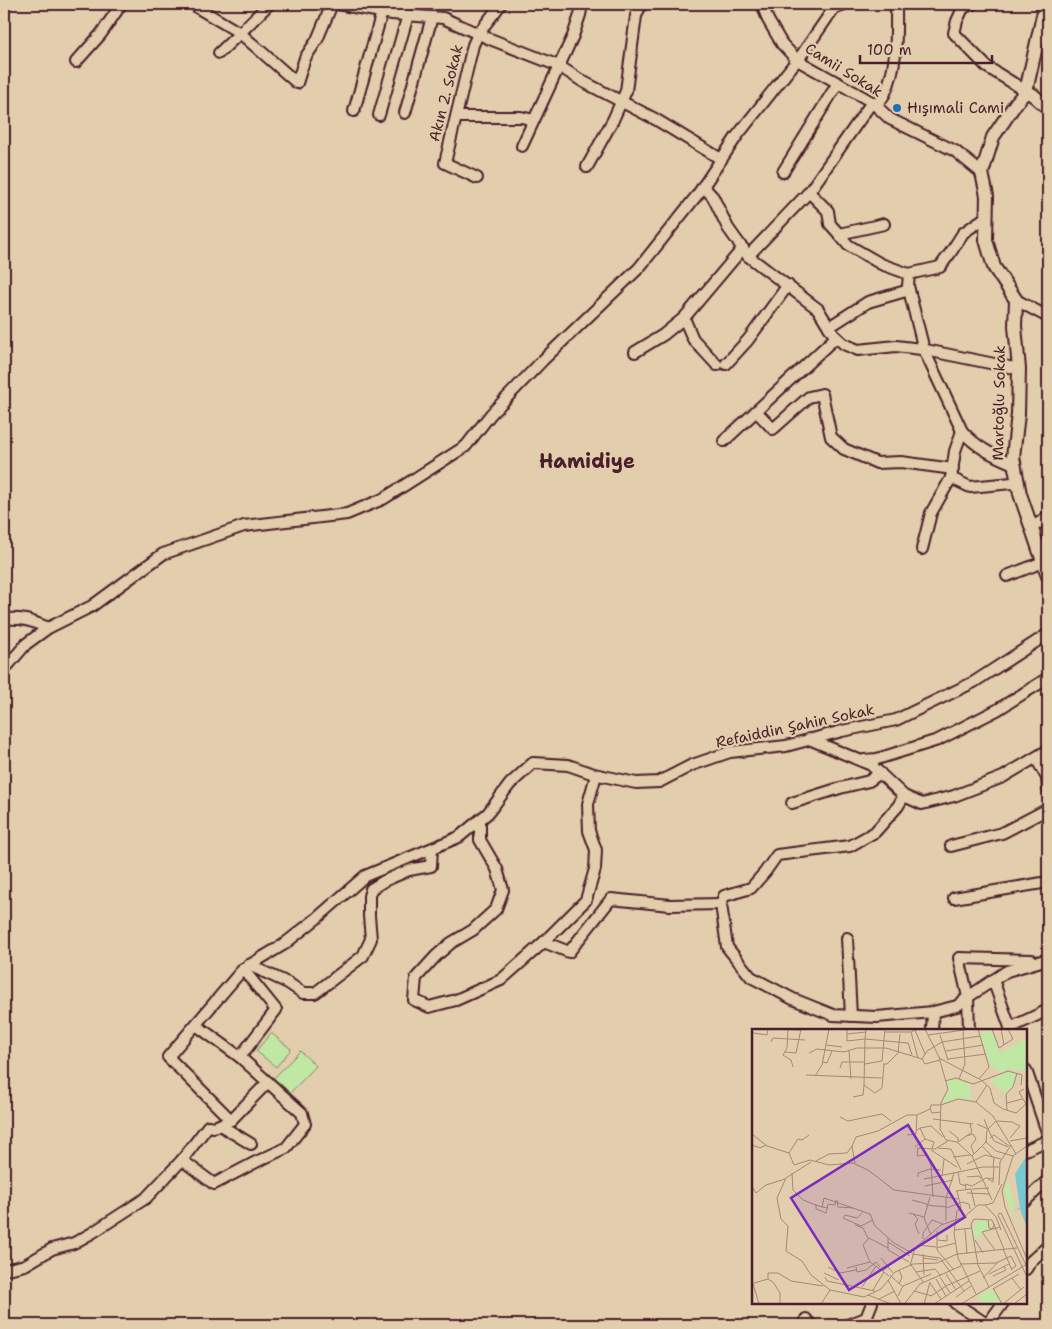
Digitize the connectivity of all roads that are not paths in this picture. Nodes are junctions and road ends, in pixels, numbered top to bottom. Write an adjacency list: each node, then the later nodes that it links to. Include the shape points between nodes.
1 (120, 4): 21 (street, via 101,34)
2 (196, 4): 17 (street)
3 (270, 4): 17 (street)
4 (332, 4): 17 (street, via 317,40 305,58 297,83)
5 (338, 4): 14 (street)
6 (501, 4): 18 (street, Akın 2. Sokak)
7 (582, 4): 22 (street, via 573,36)
8 (641, 4): 25 (street, via 636,16)
9 (762, 4): 20 (street, Camii Sokak, via 782,44)
10 (844, 4): 20 (street, via 834,8)
11 (896, 4): 26 (street, via 892,72 885,94)
12 (965, 5): 24 (street, via 954,33 987,67)
13 (1045, 8): 24 (street)
14 (382, 9): 15 (street); 28 (street)
15 (408, 15): 16 (street); 30 (street)
16 (432, 17): 18 (street, via 443,18); 29 (street)
17 (240, 33): 19 (street)
18 (478, 34): 22 (street); 31 (street, Akın 2. Sokak)
19 (219, 52)
20 (797, 60): 23 (street, Camii Sokak); 34 (street)
21 (76, 62)
22 (559, 66): 25 (street); 32 (street)
23 (838, 83): 26 (street, Camii Sokak); 36 (street)
24 (1026, 91): 27 (street); 37 (street, via 993,137)
25 (622, 101): 34 (street); 35 (street)
26 (874, 104): 37 (street, Camii Sokak, via 890,119 955,151); 40 (street)
27 (1048, 108)
28 (354, 111)
29 (405, 113)
30 (379, 114)
31 (456, 117): 32 (street); 38 (street, Akın 2. Sokak, via 445,162)
32 (534, 120): 33 (street)
33 (522, 146)
34 (721, 159): 39 (street)
35 (587, 167)
36 (782, 172)
37 (982, 173): 41 (street, via 987,196)
38 (477, 178)
39 (703, 186): 44 (street, via 713,197 728,228); 69 (street, via 639,268 543,360 491,414 466,446 383,499 347,514 244,526 163,554 92,606)
40 (809, 192): 43 (street, via 828,211 830,224); 44 (street)
41 (986, 217): 45 (street, via 963,233 940,267); 48 (street, via 986,240 994,267)
42 (884, 224): 43 (street)
43 (839, 234): 45 (street, via 848,245 881,264)
44 (745, 252): 46 (street); 50 (street)
45 (910, 274): 47 (street)
46 (788, 285): 50 (street, via 748,340 722,365 692,339); 51 (street, via 818,309)
47 (909, 290): 51 (street, via 868,302); 53 (street)
48 (1016, 300): 49 (street); 55 (street, Martoğlu Sokak)
49 (1048, 317)
50 (684, 318): 54 (street)
51 (829, 327): 52 (street)
52 (836, 337): 53 (street, via 858,350 896,346); 56 (street)
53 (924, 350): 55 (street); 57 (street)
54 (635, 352)
55 (1019, 370): 59 (street, Martoğlu Sokak)
56 (756, 411): 58 (street); 60 (street, via 773,429 809,397 822,394 831,437 844,449 877,463 901,462)
57 (962, 431): 59 (street, via 995,457); 60 (street)
58 (724, 441)
59 (1014, 464): 61 (street, Martoğlu Sokak)
60 (952, 474): 61 (street, via 970,487); 64 (street, via 931,513)
61 (1018, 484): 63 (street, Martoğlu Sokak)
62 (1048, 516): 63 (street)
63 (1031, 528): 65 (street, Martoğlu Sokak)
64 (922, 549)
65 (1043, 562): 66 (street); 67 (street, Martoğlu Sokak)
66 (1007, 576)
67 (1048, 576)
68 (4, 619): 69 (street, via 19,618)
69 (48, 628): 71 (street, via 26,644)
70 (1048, 634): 73 (street, Refaiddin Şahin Sokak, via 974,682 896,720)
71 (4, 670)
72 (1048, 678): 76 (street, via 997,710 938,740)
73 (810, 739): 76 (street); 78 (street, Refaiddin Şahin Sokak, via 786,746 730,752 692,765 659,782 636,782)
74 (1048, 750): 75 (street)
75 (1036, 758): 79 (street); 81 (street, via 1004,778 954,796 922,804)
76 (862, 761): 77 (street)
77 (880, 773): 81 (street); 82 (street, via 869,781)
78 (596, 775): 84 (street, Refaiddin Şahin Sokak, via 568,765 533,763 510,784); 91 (street, via 588,804 589,831 596,850 595,869 586,900)
79 (1048, 778): 80 (street)
80 (1048, 789)
81 (904, 796): 89 (street, via 875,832 850,846 777,855 751,888 724,896)
82 (792, 803)
83 (1048, 809): 85 (street, via 1002,833)
84 (480, 820): 86 (street, Refaiddin Şahin Sokak, via 459,837); 91 (street, via 480,840 497,869 503,890 496,909 474,930 436,956 416,978 414,1000 429,1007 456,1000 501,980)
85 (951, 846)
86 (432, 849): 93 (street, Refaiddin Şahin Sokak, via 365,876 283,945); 93 (street, via 431,866 410,870 371,889 368,916 371,939 363,956 315,994 304,993 288,983)
87 (1048, 882): 88 (street)
88 (954, 898)
89 (721, 904): 91 (street, via 670,905 611,900 569,952); 98 (street, via 727,947 751,977 833,1015)
90 (847, 938): 98 (street)
91 (544, 942)
92 (1046, 960): 94 (street, via 1006,971); 95 (street, via 959,958)
93 (246, 967): 99 (street, Refaiddin Şahin Sokak); 103 (street, via 276,1010)
94 (993, 980): 95 (street); 102 (street)
95 (968, 997): 97 (street, via 957,1006); 101 (street)
96 (1048, 1010): 102 (street)
97 (933, 1012): 98 (street); 100 (street)
98 (851, 1016)
99 (196, 1025): 103 (street); 107 (street, Refaiddin Şahin Sokak, via 168,1058)
100 (932, 1029)
101 (969, 1029)
102 (1011, 1029)
103 (240, 1057): 105 (street)
104 (1027, 1072): 106 (street)
105 (268, 1082): 107 (street); 113 (street, via 302,1113 305,1124 286,1148 214,1184)
106 (1044, 1107): 109 (street)
107 (231, 1120): 108 (street)
108 (220, 1124): 111 (street); 113 (street, via 208,1126)
109 (1048, 1135)
110 (1048, 1140): 112 (street)
111 (251, 1144)
112 (1027, 1150)
113 (182, 1160): 118 (street, via 146,1198 92,1233 74,1243 52,1249 26,1265)
114 (1048, 1180): 115 (street)
115 (1027, 1199)
116 (1048, 1246): 117 (street)
117 (1027, 1267)
118 (4, 1270)
119 (872, 1304): 122 (street, via 866,1318)
120 (956, 1304): 123 (street)
121 (1001, 1304): 123 (street)
122 (847, 1325)
123 (987, 1325)

